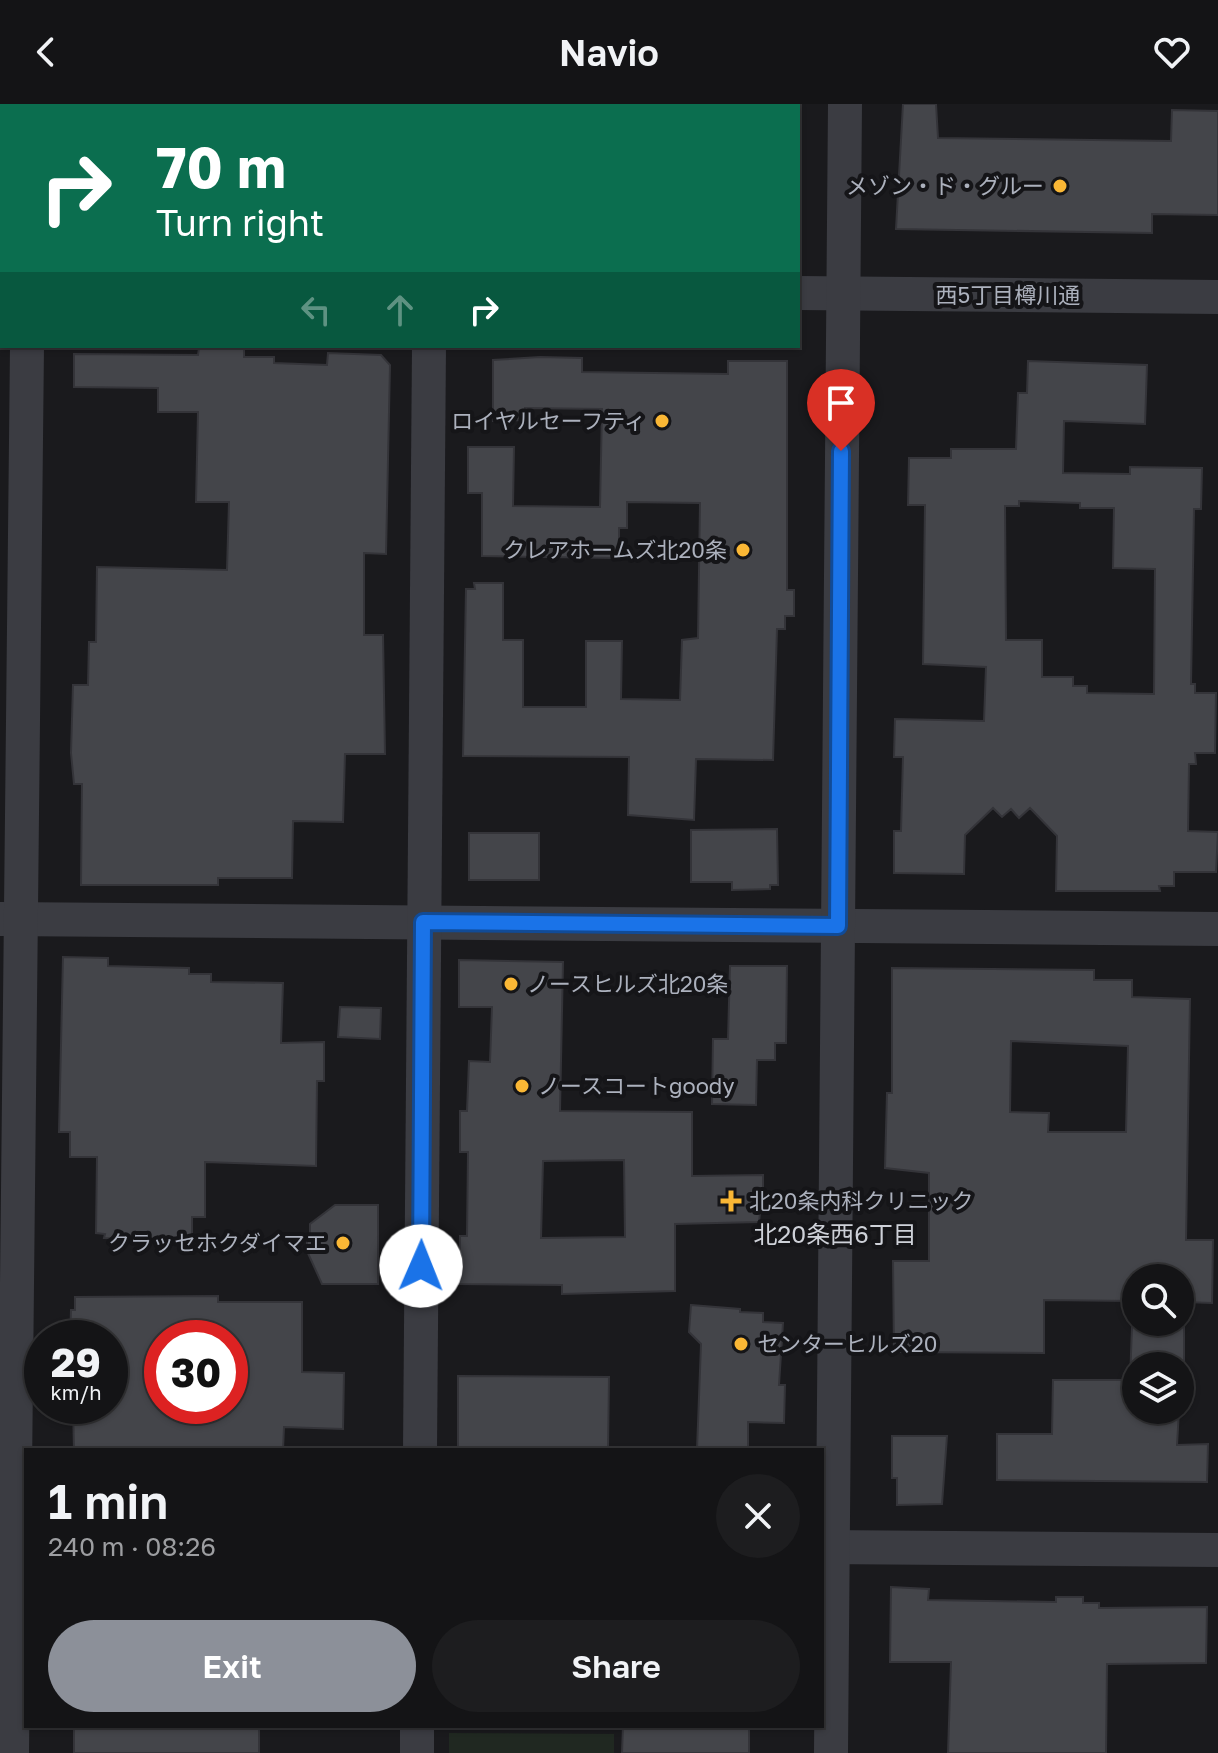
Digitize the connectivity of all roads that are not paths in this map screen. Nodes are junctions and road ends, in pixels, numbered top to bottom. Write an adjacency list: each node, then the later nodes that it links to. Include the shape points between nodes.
1 (845, 104): 3 (street)
2 (800, 293): 3 (street, 西5丁目樽川通)
3 (843, 294): 4 (street, 西5丁目樽川通); 9 (street)
4 (1218, 297)
5 (27, 348): 7 (street)
6 (429, 348): 8 (street)
7 (12, 919): 8 (street); 12 (street)
8 (423, 922): 9 (street); 11 (street)
9 (838, 926): 10 (street); 13 (street)
10 (1218, 929)
11 (420, 1448)
12 (13, 1540): 16 (street)
13 (827, 1547): 14 (street); 18 (street)
14 (1218, 1550)
15 (417, 1728): 17 (street)
16 (12, 1753)
17 (417, 1753)
18 (831, 1753)

